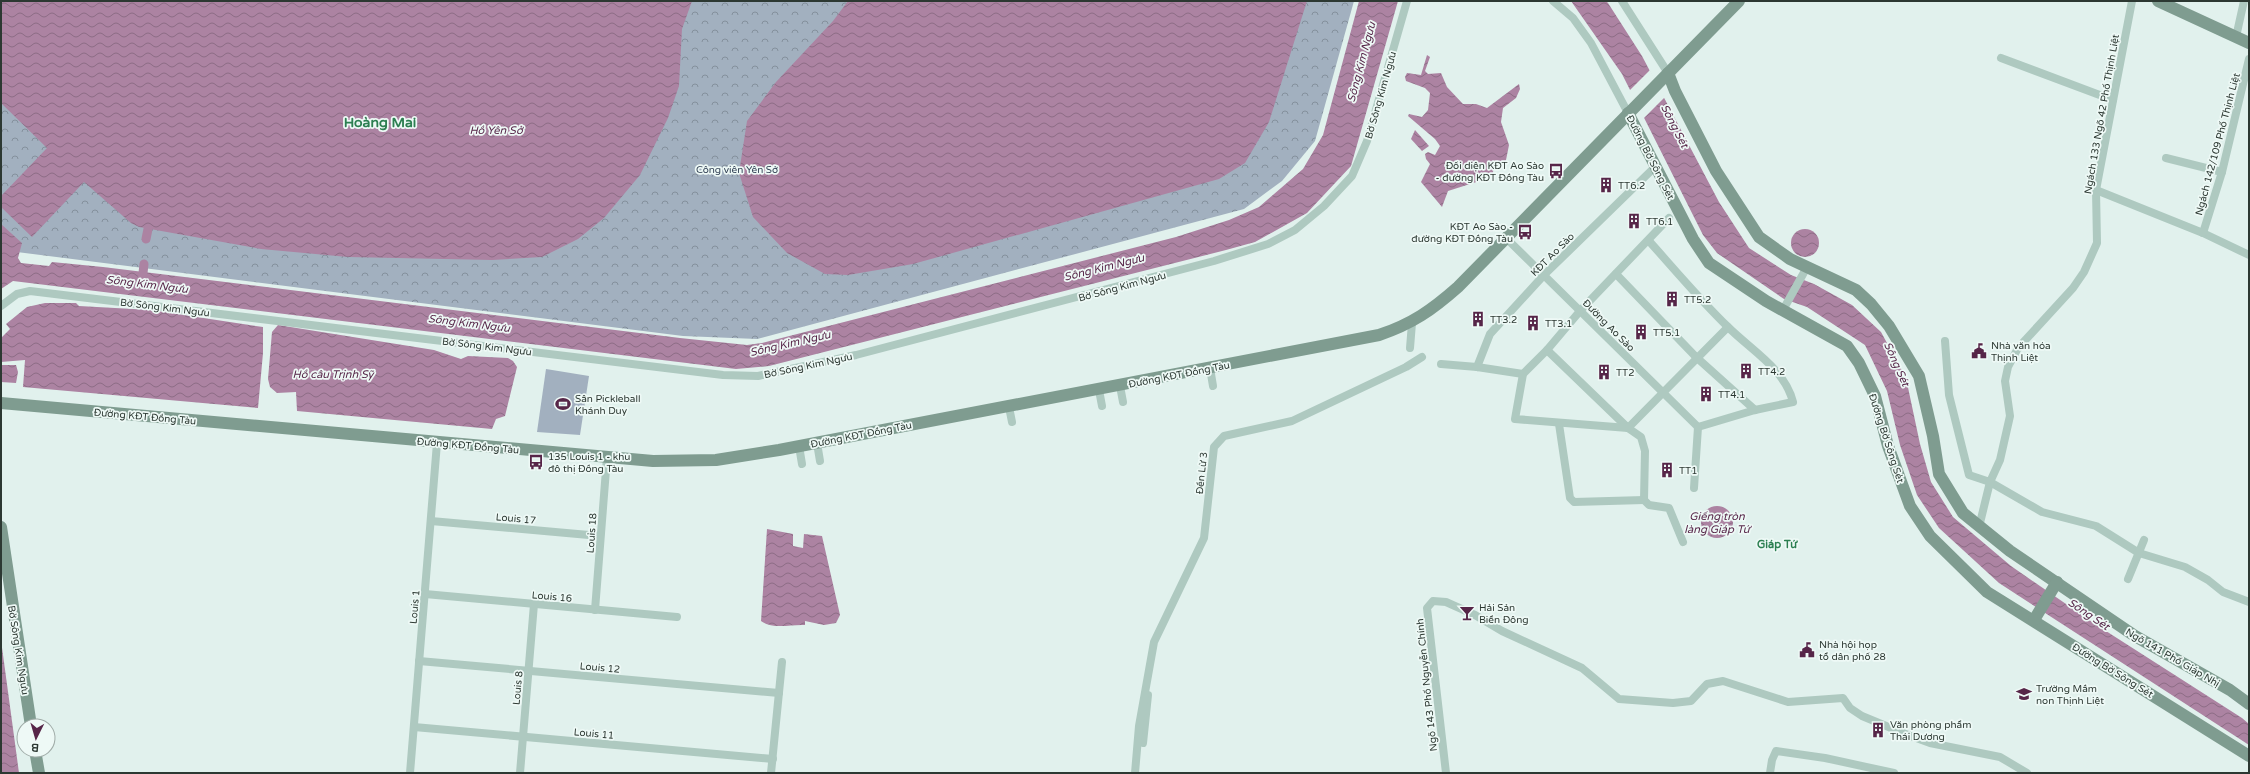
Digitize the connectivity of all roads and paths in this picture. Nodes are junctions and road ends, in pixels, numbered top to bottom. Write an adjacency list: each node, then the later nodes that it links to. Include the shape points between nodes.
1 (1407, 1): 27 (street, Bờ Sông Kim Ngưu, via 1367,141 1352,176 1324,206 1295,230 1268,244 1214,261 856,355 758,376 724,375 30,290 17,294)
2 (1553, 1): 14 (street, Đường Bờ Sông Sét, via 1573,18 1591,43)
3 (1622, 1): 12 (street)
4 (1739, 1): 12 (street)
5 (2132, 1): 13 (street, Ngách 133 Ngõ 42 Phố Thịnh Liệt)
6 (2158, 1): 8 (street)
7 (2244, 1): 8 (street)
8 (2236, 37): 9 (street)
9 (2249, 43)
10 (2001, 58): 13 (street)
11 (2249, 59): 17 (street, Ngách 142/109 Phố Thịnh Liệt)
12 (1668, 73): 14 (street, Đường KĐT Đồng Tàu); 24 (street, via 1716,171 1746,219 1759,237)
13 (2113, 100): 18 (street, Ngách 133 Ngõ 42 Phố Thịnh Liệt)
14 (1630, 111): 16 (street, Đường Bờ Sông Sét); 21 (street, Đường KĐT Đồng Tàu)
15 (2166, 158): 17 (street)
16 (1656, 166): 26 (street, KĐT Ao Sào); 28 (street, Đường Bờ Sông Sét, via 1692,239 1709,263 1746,289)
17 (2222, 172): 20 (street, Ngách 142/109 Phố Thịnh Liệt)
18 (2096, 190): 20 (street); 60 (street, Ngách 133 Ngõ 42 Phố Thịnh Liệt, via 2097,243 2092,256 2073,288 2018,348 2008,368 2005,381 2010,416 2000,460)
19 (1669, 218): 22 (street)
20 (2203, 233): 23 (street)
21 (1506, 238): 26 (street, Đường Ao Sào); 30 (street, Đường KĐT Đồng Tàu, via 1441,302)
22 (1649, 241): 25 (street); 31 (street)
23 (2249, 255)
24 (1805, 272): 28 (street); 65 (street, via 1856,290 1889,326 1919,376 1939,474 1963,513)
25 (1616, 274): 29 (street); 36 (street)
26 (1544, 275): 29 (street, Đường Ao Sào); 38 (street, KĐT Ao Sào, via 1490,334)
27 (1, 306)
28 (1786, 306): 77 (street, Đường Bờ Sông Sét, via 1848,346 1859,363 1875,396 1888,446 1906,497 1930,536 1987,592)
29 (1580, 310): 34 (street); 44 (street, Đường Ao Sào)
30 (1412, 322): 33 (street); 39 (street, Đường KĐT Đồng Tàu, via 1379,335)
31 (1728, 327): 36 (street); 49 (street, via 1781,377 1790,389 1793,402)
32 (1945, 341): 60 (street, via 1949,395 1969,475)
33 (1410, 348)
34 (1547, 350): 40 (street); 53 (street)
35 (1422, 357): 93 (street, Đền Lừ 3, via 1292,421 1224,436 1214,447 1204,538 1154,642 1139,726)
36 (1696, 357): 44 (street); 49 (street)
37 (1441, 364): 38 (street)
38 (1477, 367): 40 (street)
39 (1210, 368): 41 (street, Đường KĐT Đồng Tàu); 42 (street)
40 (1523, 374): 51 (street, via 1515,419)
41 (1120, 386): 43 (street, Đường KĐT Đồng Tàu); 45 (street)
42 (1213, 386)
43 (1099, 390): 47 (street); 48 (street, Đường KĐT Đồng Tàu)
44 (1662, 392): 52 (street, Đường Ao Sào); 53 (street)
45 (1123, 402)
46 (1, 403): 54 (street, Đường KĐT Đồng Tàu)
47 (1102, 406)
48 (1009, 407): 50 (street); 55 (street, Đường KĐT Đồng Tàu)
49 (1755, 410): 52 (street)
50 (1012, 422)
51 (1559, 424): 53 (street); 62 (street, via 1570,498 1574,502)
52 (1698, 427): 61 (street)
53 (1628, 428): 62 (street, via 1642,437 1645,451)
54 (437, 443): 57 (street, Đường KĐT Đồng Tàu); 63 (street, Louis 1)
55 (817, 443): 56 (street, Đường KĐT Đồng Tàu); 58 (street)
56 (799, 446): 57 (street, Đường KĐT Đồng Tàu, via 716,460 656,461); 59 (street)
57 (607, 457): 66 (street, Louis 18)
58 (820, 461)
59 (802, 464)
60 (1990, 482): 65 (street); 69 (street, via 2042,512 2096,526)
61 (1694, 488)
62 (1644, 500): 68 (street, via 1648,505 1669,508)
63 (430, 521): 66 (street, Louis 17); 72 (street, Louis 1)
64 (1, 527): 83 (street, Bờ Sông Kim Ngưu)
65 (1979, 527): 71 (street)
66 (600, 536): 75 (street, Louis 18)
67 (2144, 540): 69 (street)
68 (1683, 542)
69 (2139, 553): 70 (street); 73 (street, via 2185,567 2223,592)
70 (2128, 579)
71 (2057, 582): 77 (street); 82 (street, Ngõ 141 Phố Giáp Nhị, via 2135,636 2230,690)
72 (425, 594): 74 (street, Louis 16); 78 (street, Louis 1)
73 (2249, 602)
74 (534, 604): 75 (street, Louis 16); 80 (street, Louis 8)
75 (595, 610): 76 (street, Louis 16)
76 (678, 617)
77 (2036, 617): 86 (street, Đường Bờ Sông Sét, via 2216,737)
78 (419, 660): 80 (street, Louis 12); 84 (street, Louis 1)
79 (782, 662): 81 (street)
80 (528, 671): 81 (street, Louis 12); 85 (street, Louis 8)
81 (779, 694): 88 (street)
82 (2249, 704)
83 (30, 718)
84 (414, 728): 85 (street, Louis 11); 90 (street, Louis 1)
85 (523, 737): 88 (street, Louis 11); 91 (street, Louis 8)
86 (2249, 756)
87 (36, 758): 89 (street)
88 (773, 759): 92 (street)
89 (39, 773)
90 (410, 773)
91 (520, 773)
92 (771, 773)
93 (1135, 773)
94 (1446, 773): 97 (street, Ngõ 143 Phố Nguyễn Chính, via 1427,608 1433,601 1446,602 1475,615 1502,631 1582,668 1619,699 1673,703 1691,701 1707,684 1724,681 1788,702 1842,698 1850,708 1862,716 1908,735 1930,743 2000,757)
95 (1770, 773): 96 (street, via 1776,751 1825,758)
96 (1894, 773)
97 (2027, 773)

